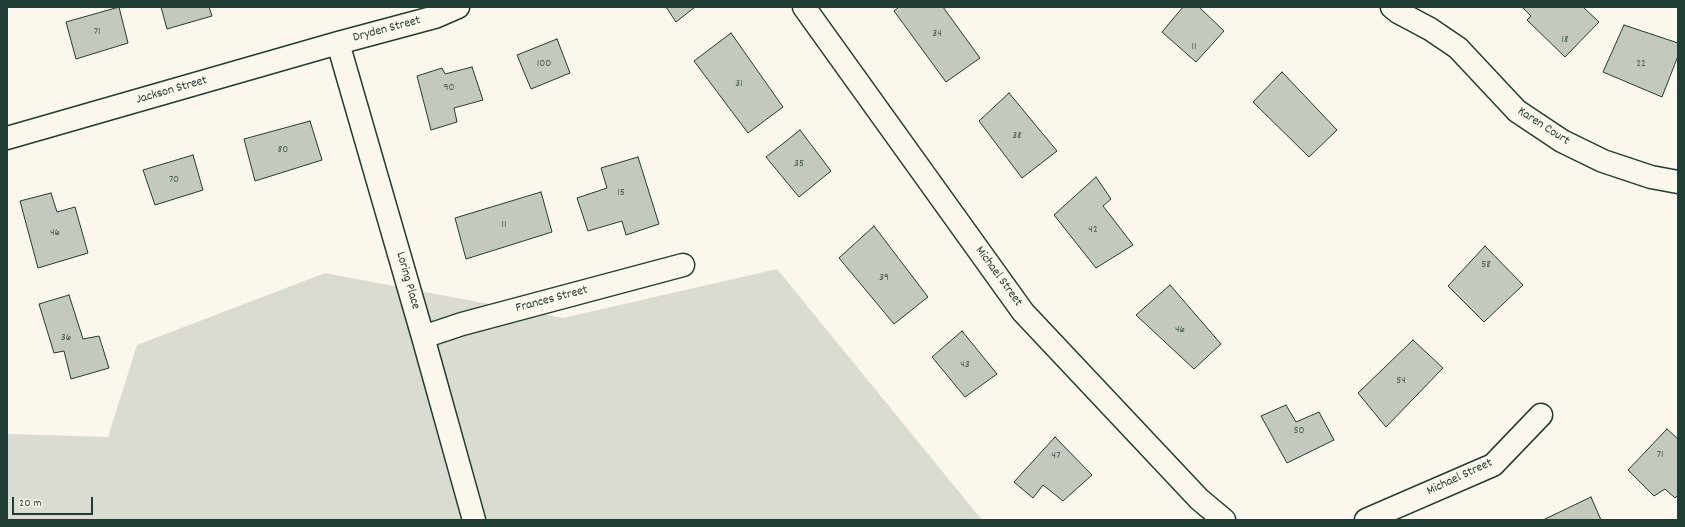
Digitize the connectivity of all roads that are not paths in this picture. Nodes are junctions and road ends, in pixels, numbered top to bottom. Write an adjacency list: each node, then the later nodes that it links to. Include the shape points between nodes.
1 (458, 7): 4 (street, Dryden Street, via 435,17)
2 (804, 7): 11 (street, Michael Street, via 1023,312 1199,499)
3 (1392, 7): 6 (street, Karen Court, via 1458,48 1517,111 1562,141 1603,161 1651,177)
4 (338, 43): 5 (street, Jackson Street); 8 (street, Loring Place)
5 (7, 138)
6 (1678, 182)
7 (683, 265): 8 (street, Frances Street, via 462,324)
8 (423, 337): 10 (street, Loring Place)
9 (1541, 415): 12 (street, Michael Street, via 1493,465)
10 (474, 520)
11 (1224, 520)
12 (1366, 520)

